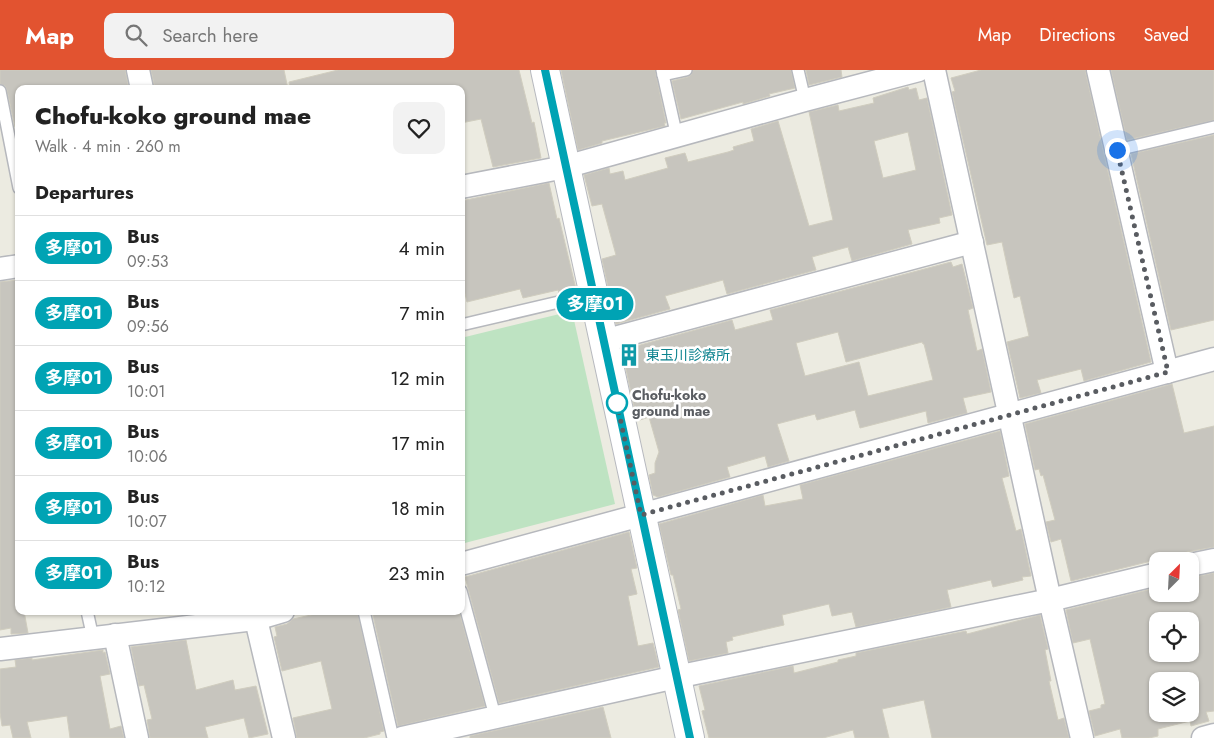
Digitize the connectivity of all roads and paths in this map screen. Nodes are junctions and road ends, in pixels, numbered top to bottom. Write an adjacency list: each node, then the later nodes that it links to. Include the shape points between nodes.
1 (138, 70): 9 (street)
2 (545, 70): 15 (street)
3 (686, 70): 8 (lane)
4 (798, 70): 11 (lane)
5 (920, 70): 11 (street)
6 (934, 70): 18 (street)
7 (1098, 70): 14 (street)
8 (662, 73): 13 (lane)
9 (141, 85)
10 (0, 91): 16 (lane)
11 (804, 100): 13 (street)
12 (1214, 127): 14 (lane)
13 (678, 137): 15 (street)
14 (1117, 150): 25 (street)
15 (565, 167): 17 (street); 21 (street)
16 (15, 168)
17 (465, 186)
18 (972, 242): 23 (street); 26 (street)
19 (15, 267): 20 (street)
20 (0, 269)
21 (593, 294): 22 (lane); 23 (street)
22 (465, 325)
23 (603, 342): 27 (street)
24 (1214, 359): 25 (street)
25 (1168, 372): 26 (street)
26 (1010, 414): 27 (street); 32 (street)
27 (641, 515): 29 (street); 40 (street)
28 (1214, 560): 30 (street)
29 (465, 563)
30 (1199, 564)
31 (1149, 576): 32 (street)
32 (1050, 600): 40 (street); 47 (street)
33 (465, 606): 41 (lane)
34 (89, 615): 38 (lane)
35 (255, 615): 37 (street); 43 (street)
36 (365, 615): 44 (lane)
37 (115, 635): 38 (street); 42 (street)
38 (92, 638): 39 (street)
39 (0, 649)
40 (676, 677): 41 (street); 46 (street)
41 (495, 716): 45 (street)
42 (137, 738)
43 (284, 738)
44 (393, 738)
45 (402, 738)
46 (690, 738)
47 (1082, 738)

